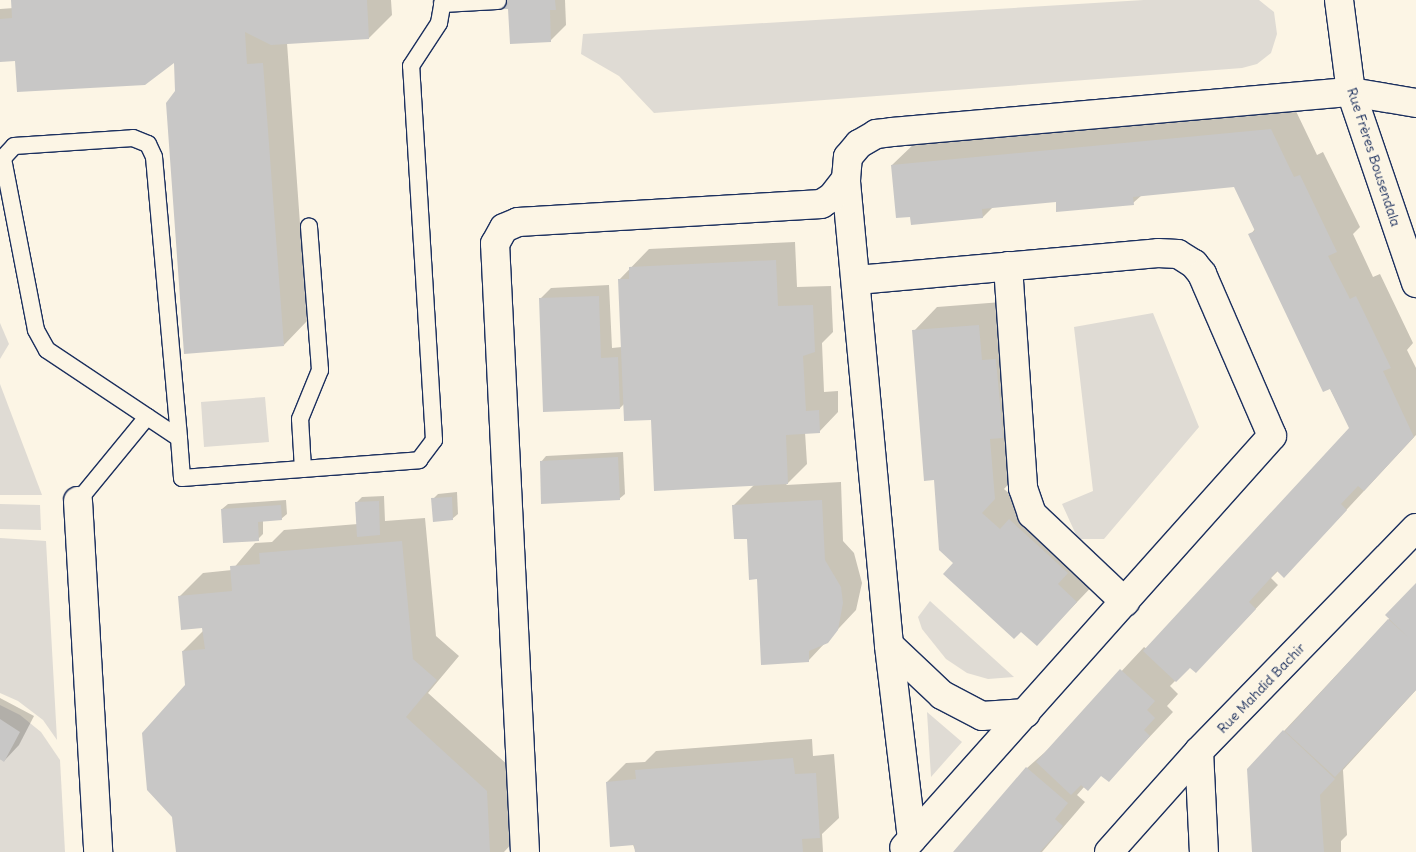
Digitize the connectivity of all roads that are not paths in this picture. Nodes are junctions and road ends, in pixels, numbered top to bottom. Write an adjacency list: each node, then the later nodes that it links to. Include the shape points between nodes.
1 (1339, 0): 4 (street, Rue Frères Bousendala)
2 (498, 1): 3 (lane)
3 (442, 2): 13 (lane, via 439,23 411,66 434,440 419,460)
4 (1351, 92): 5 (street); 6 (street, via 876,134 859,144 848,157); 10 (street, Rue Frères Bousendala)
5 (1416, 103)
6 (846, 179): 9 (street); 22 (street, via 832,197 821,204 518,222 504,228 495,244)
7 (309, 226): 13 (lane, via 320,370 300,419)
8 (1008, 266): 9 (street); 16 (street, via 1023,488 1032,514); 16 (street, via 1158,253 1178,254 1194,264 1202,274 1272,436)
9 (857, 280): 17 (street)
10 (1416, 283)
11 (148, 417): 12 (lane); 12 (lane, via 47,350 36,330 3,171 3,158 14,146 133,138 148,144 154,156); 14 (lane)
12 (179, 438): 13 (lane, via 182,478)
13 (303, 469)
14 (78, 501): 21 (street)
15 (1416, 528): 19 (street, Rue Mahdid Bachir)
16 (1125, 602): 18 (street)
17 (889, 645): 18 (street, via 942,695 982,716); 20 (street)
18 (1026, 713): 20 (street)
19 (1199, 751): 23 (street, Rue Mahdid Bachir); 24 (street)
20 (906, 845)
21 (98, 852)
22 (525, 852)
23 (1109, 852)
24 (1204, 852)

